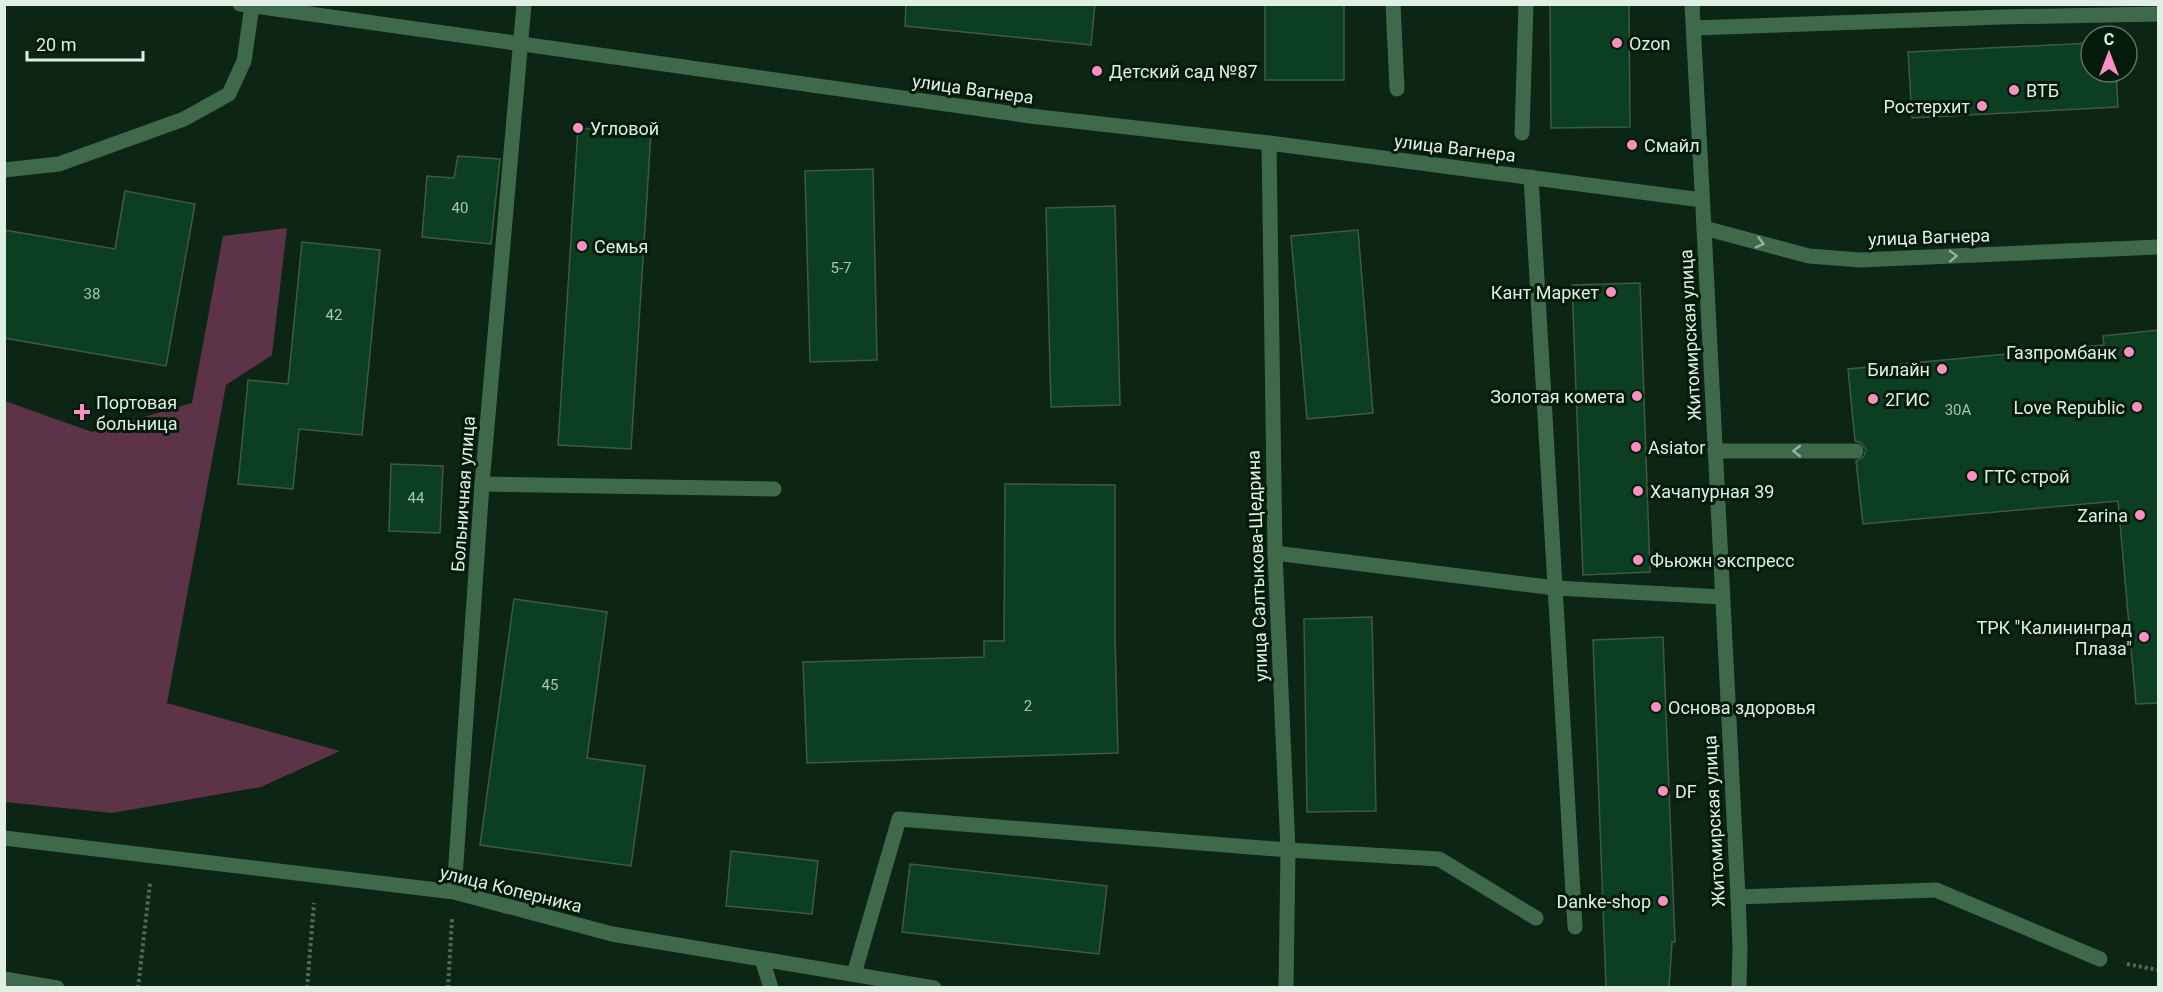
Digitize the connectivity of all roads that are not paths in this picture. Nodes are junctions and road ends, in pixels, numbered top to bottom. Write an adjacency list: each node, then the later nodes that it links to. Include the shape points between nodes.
1 (524, 4): 8 (street, Больничная улица)
2 (1393, 4): 9 (street)
3 (1526, 4): 10 (street)
4 (1692, 4): 7 (street, Житомирская улица)
5 (246, 5): 8 (street, улица Вагнера); 12 (street, via 244,61 229,94 184,119 59,164)
6 (2158, 14): 7 (street)
7 (1694, 28): 14 (street, Житомирская улица)
8 (522, 45): 11 (street, улица Вагнера, via 1030,116); 19 (street, Больничная улица)
9 (1397, 88)
10 (1522, 133)
11 (1269, 143): 13 (street, улица Вагнера); 21 (street, улица Салтыкова-Щедрина)
12 (4, 170)
13 (1531, 177): 14 (street, улица Вагнера); 22 (street)
14 (1702, 200): 15 (street, Житомирская улица)
15 (1704, 228): 16 (street, улица Вагнера, one-way to 16, via 1809,256 1860,260); 17 (street, Житомирская улица)
16 (2158, 248)
17 (1715, 451): 18 (street, one-way to 17); 23 (street, Житомирская улица)
18 (1856, 451)
19 (482, 484): 20 (street); 26 (street, Больничная улица)
20 (774, 489)
21 (1275, 554): 22 (street); 25 (street, улица Салтыкова-Щедрина)
22 (1555, 588): 23 (street); 29 (street)
23 (1722, 597): 27 (street, Житомирская улица)
24 (4, 838): 26 (street, улица Коперника)
25 (1288, 850): 28 (street, via 1439,859); 32 (street, via 899,819); 37 (street, улица Салтыкова-Щедрина)
26 (454, 892): 30 (street, улица Коперника, via 612,934)
27 (1738, 897): 31 (street, via 1936,890); 38 (street, Житомирская улица)
28 (1536, 918)
29 (1575, 927)
30 (762, 959): 32 (street, улица Коперника); 35 (street)
31 (2100, 959)
32 (854, 974): 36 (street, улица Коперника)
33 (4, 979): 34 (street)
34 (57, 987)
35 (771, 987)
36 (934, 987)
37 (1286, 987)
38 (1739, 987)

